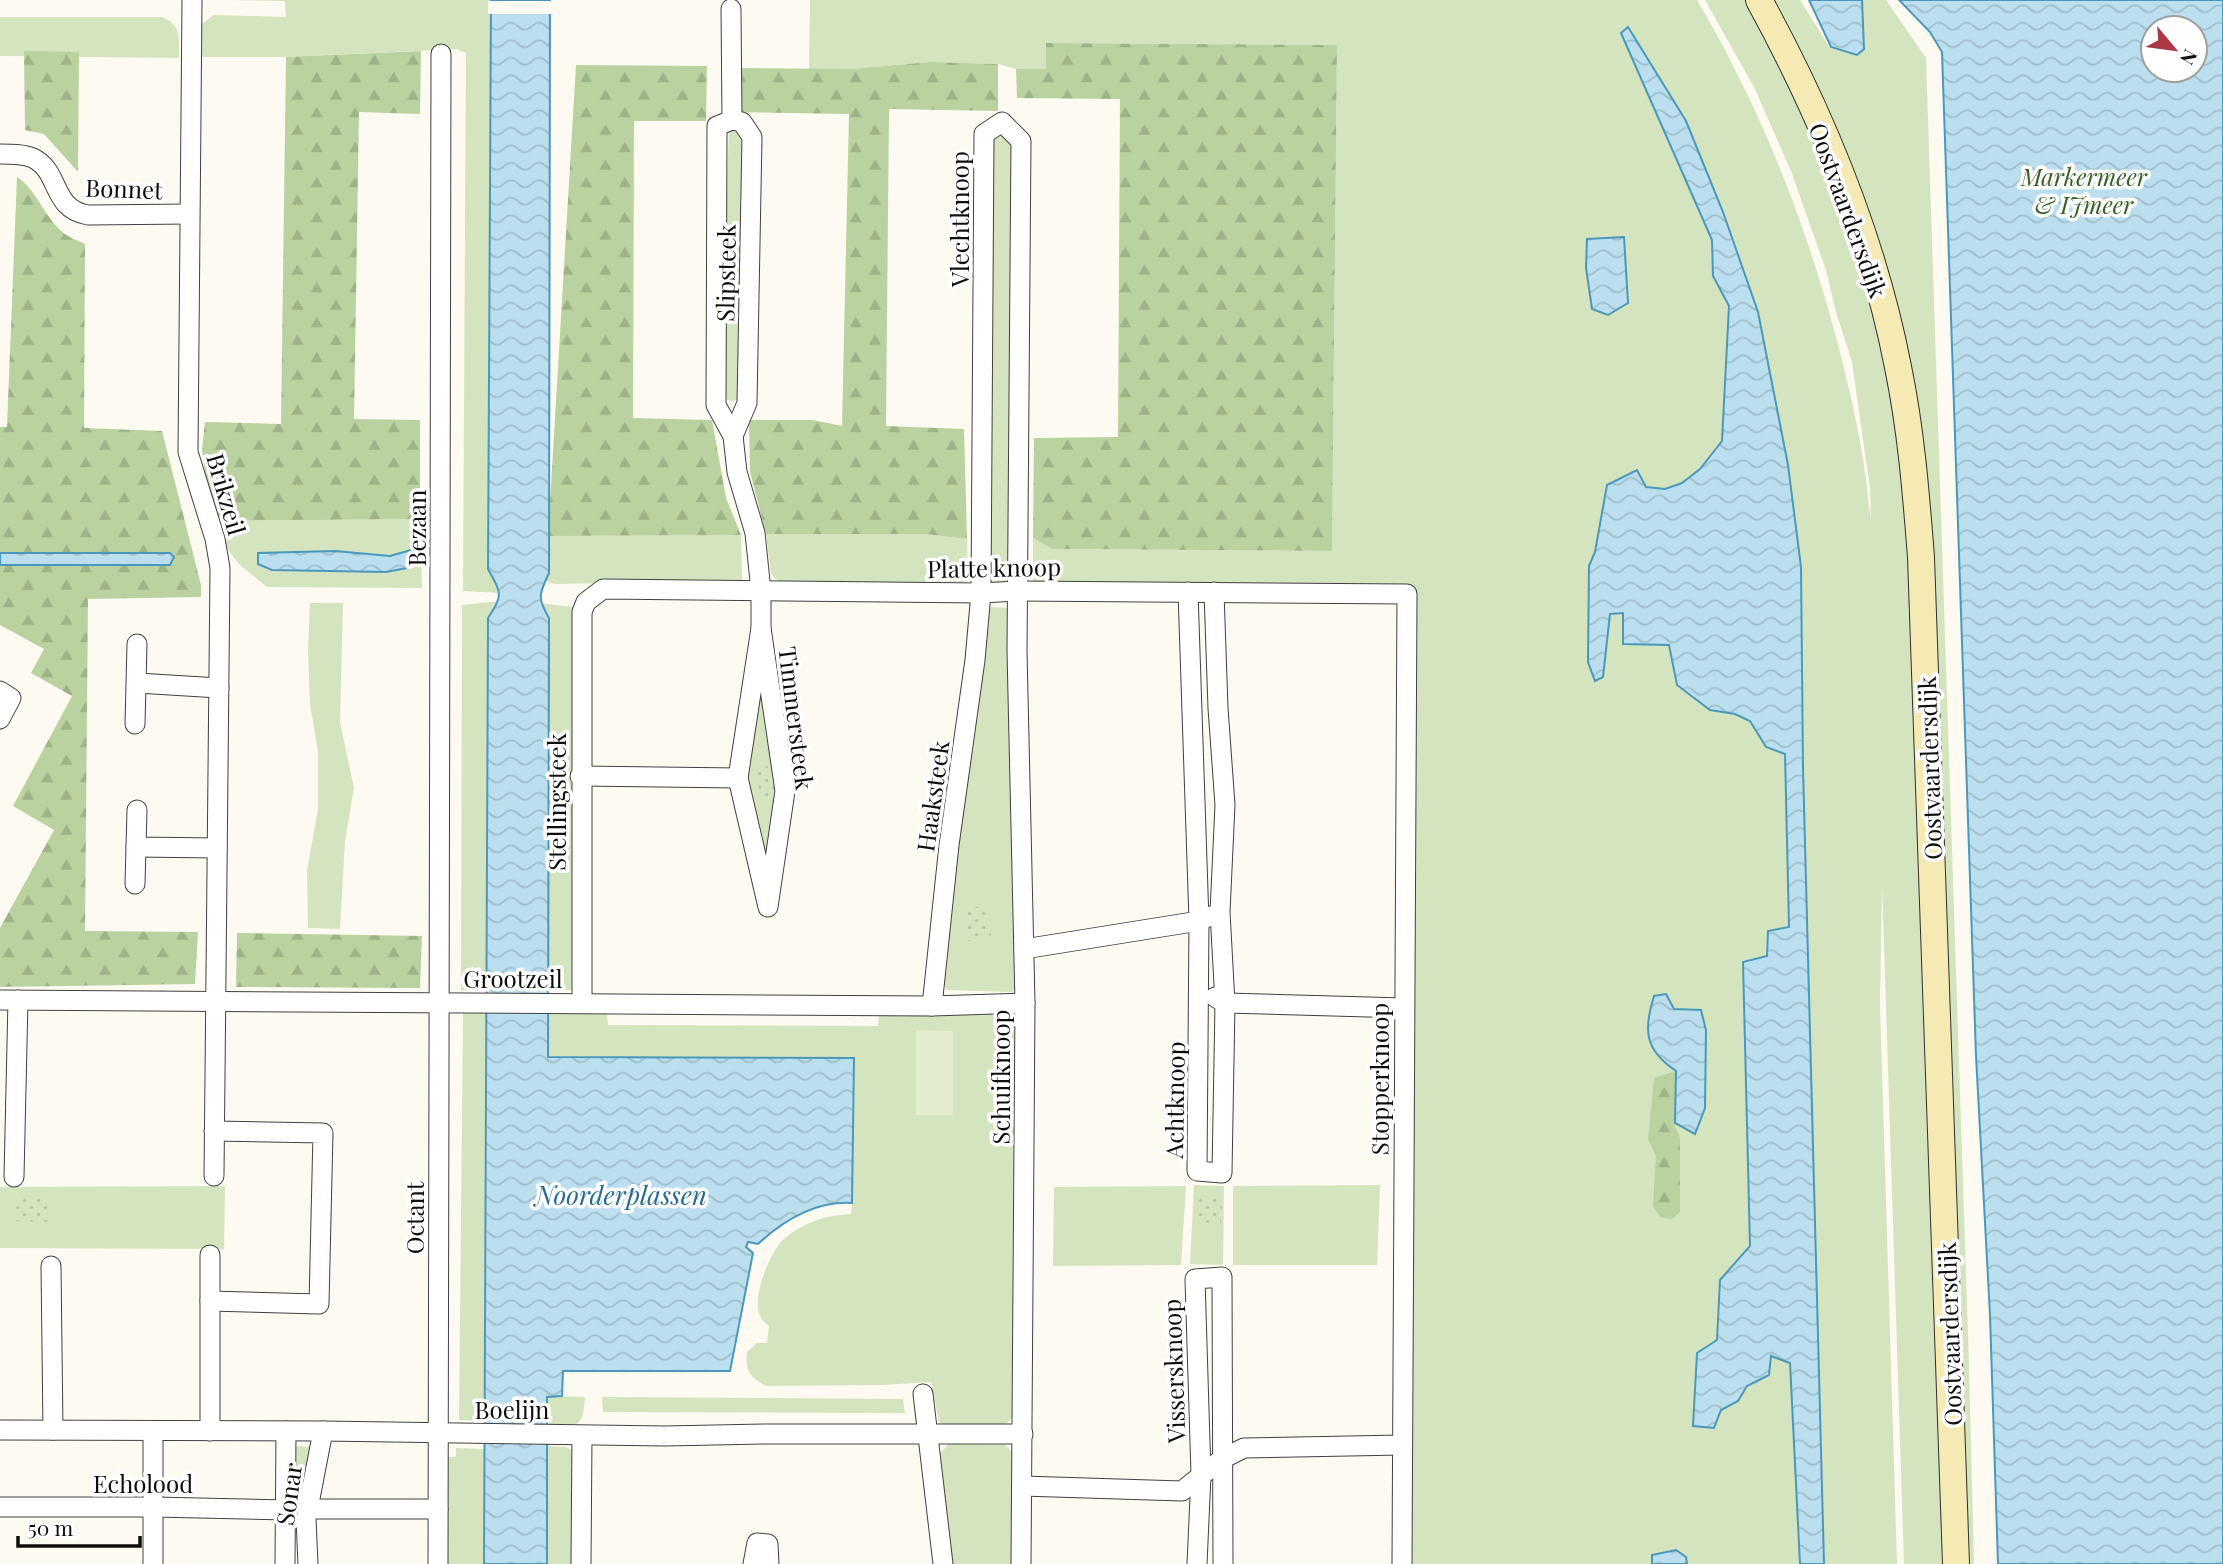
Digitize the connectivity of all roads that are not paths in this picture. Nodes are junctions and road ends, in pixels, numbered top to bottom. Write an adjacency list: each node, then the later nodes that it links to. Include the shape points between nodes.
1 (192, 0): 7 (street, Brikzeil)
2 (1759, 0): 79 (main road, Oostvaardersdijk, via 1790,56 1841,170 1880,292 1913,456 1921,557)
3 (731, 9): 5 (street)
4 (441, 54): 35 (street, Bezaan)
5 (732, 120): 8 (street, Slipsteek, via 742,122 752,137 747,403); 8 (street, Slipsteek, via 717,126 716,405)
6 (0, 154): 7 (street, Bonnet, via 34,159 48,171 68,208 76,213)
7 (189, 214): 19 (street, Brikzeil, via 188,452 220,568)
8 (733, 436): 9 (street, Slipsteek, via 737,472 755,533)
9 (761, 591): 13 (street, Platte knoop); 15 (street, Platte knoop, via 603,589); 16 (street, Timmersteek)
10 (1018, 591): 11 (street, Platte knoop); 13 (street, Platte knoop); 13 (street, Vlechtknoop, via 1021,141 1002,122 984,134); 31 (street, Schuifknoop)
11 (1188, 592): 12 (street, Platte knoop); 30 (street, Achtknoop)
12 (1214, 592): 14 (street, Platte knoop); 29 (street, Achtknoop, via 1225,805)
13 (981, 593): 39 (street, Haaksteek)
14 (1407, 594): 40 (street, Stopperknoop)
15 (586, 602): 23 (street, Stellingsteek, via 582,612)
16 (761, 628): 24 (street, Timmersteek); 24 (street, Timmersteek, via 785,791 768,907)
17 (137, 644): 18 (street)
18 (137, 684): 19 (street); 22 (street)
19 (219, 688): 27 (street, Brikzeil)
20 (0, 691): 21 (street, via 11,698)
21 (0, 719)
22 (135, 724)
23 (580, 776): 24 (street); 36 (street, Stellingsteek)
24 (738, 778)
25 (137, 810): 26 (street)
26 (136, 847): 27 (street); 28 (street)
27 (217, 848): 34 (street, Brikzeil)
28 (135, 884)
29 (1220, 912): 30 (street); 38 (street, Achtknoop)
30 (1199, 920): 31 (street); 32 (street, Achtknoop)
31 (1024, 949): 37 (street, Schuifknoop)
32 (1200, 987): 38 (street); 38 (street, Achtknoop, via 1197,1171 1222,1172)
33 (9, 1000): 34 (street, Grootzeil); 43 (street)
34 (216, 1001): 35 (street, Grootzeil); 41 (street, Brikzeil)
35 (439, 1003): 36 (street, Grootzeil); 54 (street, Octant)
36 (573, 1003): 39 (street, Grootzeil)
37 (1026, 1003): 39 (street, Grootzeil); 56 (street, Schuifknoop)
38 (1225, 1003): 40 (street)
39 (932, 1006)
40 (1404, 1008): 58 (street, Stopperknoop)
41 (214, 1131): 42 (street, Brikzeil); 46 (street, via 323,1133 322,1218 319,1304)
42 (214, 1176)
43 (14, 1177)
44 (210, 1255): 46 (street)
45 (51, 1266): 49 (street)
46 (210, 1301): 50 (street)
47 (923, 1394): 55 (street)
48 (0, 1430): 49 (street, Boelijn)
49 (53, 1430): 53 (street, Boelijn)
50 (210, 1431): 51 (street, Boelijn); 53 (street, Boelijn)
51 (286, 1431): 52 (street, Boelijn); 66 (street, Sonar)
52 (323, 1431): 54 (street, Boelijn); 65 (street, Sonar)
53 (153, 1432): 63 (street)
54 (439, 1433): 57 (street, Boelijn); 64 (street, Octant)
55 (927, 1434): 56 (street, Boelijn); 57 (street, Boelijn); 74 (street)
56 (1023, 1434): 61 (street, Schuifknoop)
57 (573, 1435): 71 (street)
58 (1402, 1445): 59 (street, via 1244,1448); 78 (street, Stopperknoop)
59 (1222, 1459): 60 (street); 60 (street, Vissersknoop, via 1222,1277 1195,1279); 77 (street, Vissersknoop)
60 (1201, 1475): 61 (street, via 1182,1491); 76 (street, Vissersknoop)
61 (1023, 1486): 75 (street, Schuifknoop)
62 (0, 1507): 63 (street, Echolood)
63 (153, 1507): 66 (street, Echolood); 67 (street)
64 (438, 1508): 65 (street); 70 (street, Octant)
65 (307, 1509): 69 (street, Sonar)
66 (286, 1510): 68 (street, Sonar)
67 (153, 1564)
68 (285, 1564)
69 (308, 1564)
70 (438, 1564)
71 (580, 1564)
72 (753, 1564): 73 (street, via 757,1543 768,1544)
73 (769, 1564)
74 (943, 1564)
75 (1021, 1564)
76 (1198, 1564)
77 (1223, 1564)
78 (1402, 1564)
79 (1956, 1564)

